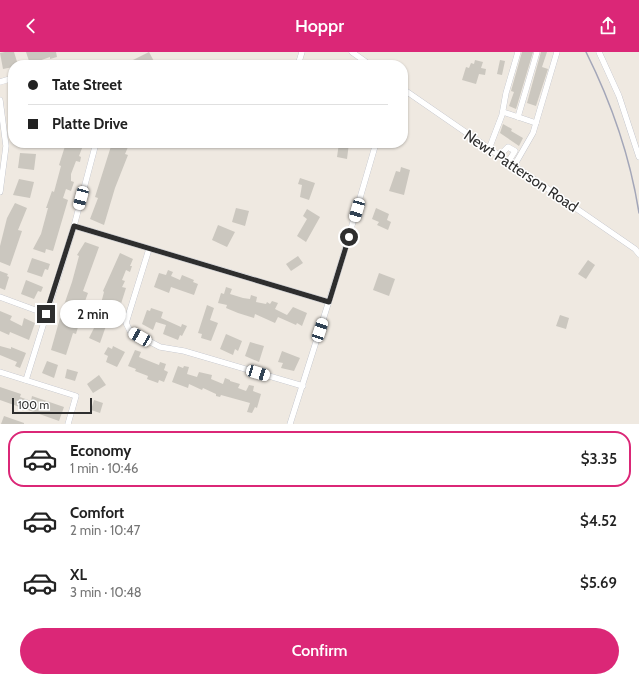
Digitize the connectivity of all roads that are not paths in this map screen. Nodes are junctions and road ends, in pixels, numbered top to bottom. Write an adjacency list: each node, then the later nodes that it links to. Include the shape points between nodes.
1 (352, 52): 6 (street)
2 (518, 52): 9 (street)
3 (537, 52): 10 (street)
4 (557, 52): 11 (street)
5 (599, 52): 16 (street, via 619,96)
6 (363, 60)
7 (408, 92): 14 (street, Newt Patterson Road)
8 (0, 100): 19 (street, via 6,146)
9 (503, 112): 10 (street); 14 (street)
10 (518, 117): 11 (street)
11 (536, 123): 18 (street)
12 (95, 148): 20 (street)
13 (375, 148): 24 (street)
14 (489, 149): 15 (street, Newt Patterson Road)
15 (499, 156): 17 (street, Newt Patterson Road); 17 (street, via 508,147 515,151)
16 (639, 157)
17 (508, 162): 18 (street, Newt Patterson Road)
18 (514, 166): 22 (street, Newt Patterson Road)
19 (0, 192)
20 (74, 226): 21 (street); 25 (street)
21 (149, 249): 24 (street); 28 (street, via 126,323 130,331 160,347 184,351)
22 (639, 254)
23 (0, 297): 25 (street)
24 (329, 302): 28 (street)
25 (46, 314): 27 (street)
26 (0, 372): 27 (street)
27 (26, 380): 29 (street, via 77,396)
28 (303, 386): 30 (street)
29 (68, 424)
30 (290, 424)

